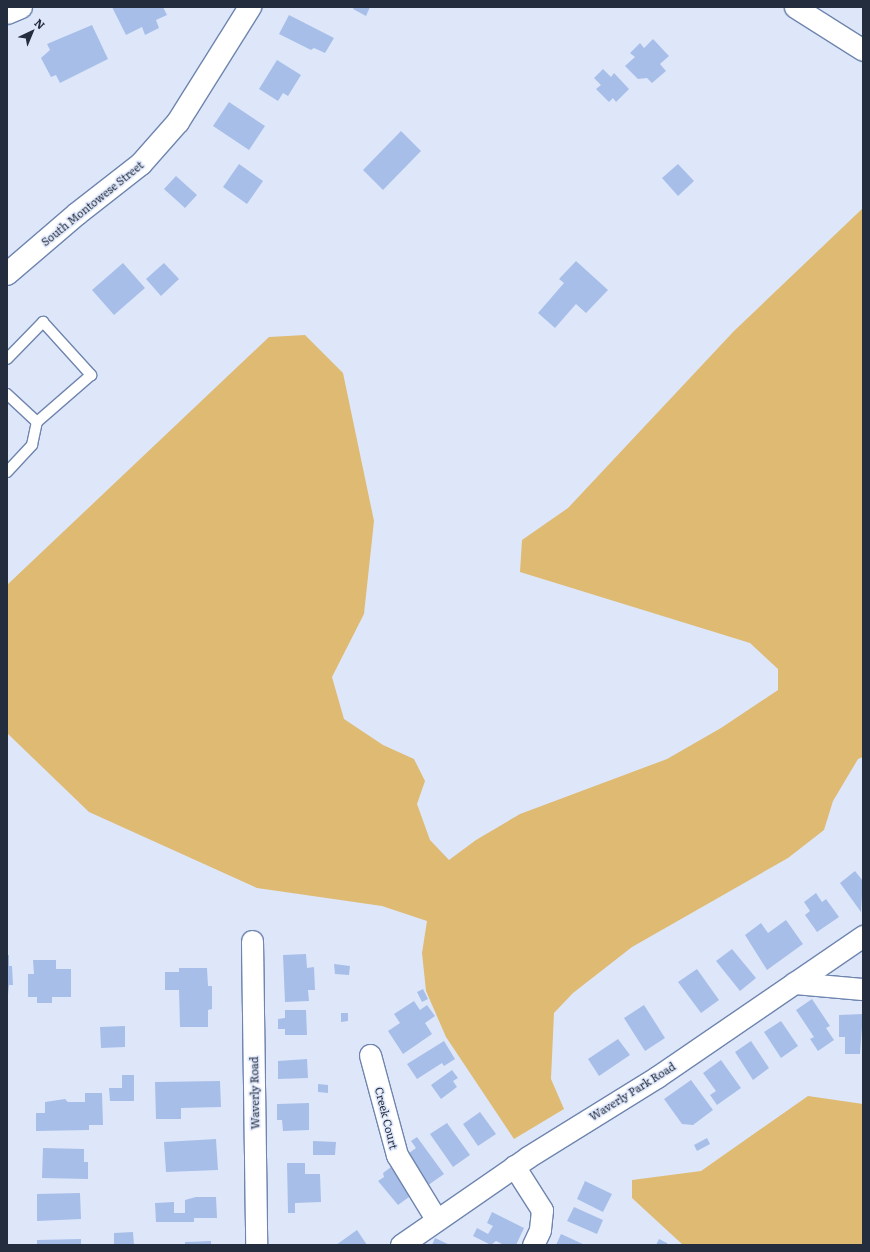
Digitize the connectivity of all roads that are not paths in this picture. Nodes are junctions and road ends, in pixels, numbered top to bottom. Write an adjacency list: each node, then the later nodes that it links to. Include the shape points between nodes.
1 (21, 7): 4 (street)
2 (795, 7): 5 (street)
3 (247, 8): 6 (main road, South Montowese Street, via 178,122 141,164)
4 (7, 13)
5 (863, 50)
6 (7, 274)
7 (7, 359): 9 (lane, via 43,322 91,375)
8 (7, 394): 9 (lane)
9 (37, 422): 10 (lane, via 32,445)
10 (7, 472)
11 (863, 936): 13 (street, Waverly Park Road)
12 (252, 941): 18 (street, Waverly Road)
13 (794, 983): 14 (street); 16 (street, Waverly Park Road, via 658,1077)
14 (863, 989)
15 (370, 1055): 17 (street, Creek Court, via 386,1108 396,1155)
16 (514, 1166): 17 (street, Waverly Park Road); 20 (street, via 542,1210 540,1230)
17 (436, 1219): 19 (street, Waverly Park Road)
18 (256, 1245)
19 (401, 1245)
20 (533, 1245)

